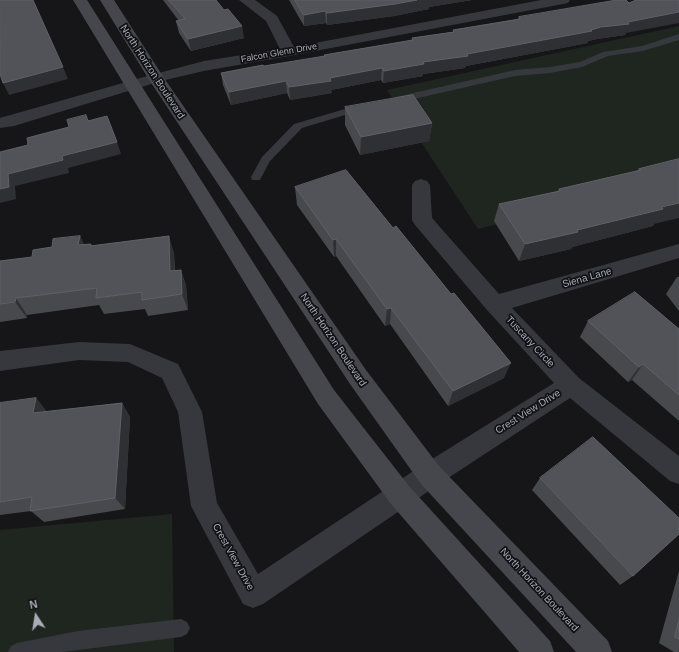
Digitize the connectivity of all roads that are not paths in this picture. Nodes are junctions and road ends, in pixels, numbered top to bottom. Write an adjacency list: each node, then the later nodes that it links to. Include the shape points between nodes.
1 (80, 0): 8 (street)
2 (107, 0): 7 (street, North Horizon Boulevard)
3 (246, 0): 6 (street, via 272,19)
4 (563, 0): 6 (street, Falcon Glenn Drive)
5 (679, 37): 9 (lane, via 644,48 606,54 582,64 515,73)
6 (289, 52): 7 (street, Falcon Glenn Drive, via 204,66)
7 (156, 78): 8 (street, Falcon Glenn Drive); 19 (street, North Horizon Boulevard, via 358,377)
8 (133, 86): 11 (street, Falcon Glenn Drive); 20 (street, via 326,397)
9 (386, 102)
10 (370, 105): 12 (lane, via 298,126 266,159)
11 (0, 123)
12 (256, 177)
13 (421, 185): 15 (street, Tuscany Circle, via 422,220)
14 (679, 251): 15 (street, Siena Lane)
15 (495, 304): 17 (street, Tuscany Circle)
16 (0, 361): 20 (street, Crest View Drive, via 79,351 130,353 170,371 190,412 204,506 253,594)
17 (571, 385): 18 (street, Tuscany Circle); 19 (street, Crest View Drive)
18 (679, 472)
19 (430, 475): 20 (street, Crest View Drive); 24 (street, North Horizon Boulevard)
20 (400, 495): 23 (street)
21 (181, 628): 22 (lane, via 78,640)
22 (17, 652)
23 (539, 652)
24 (597, 652)

